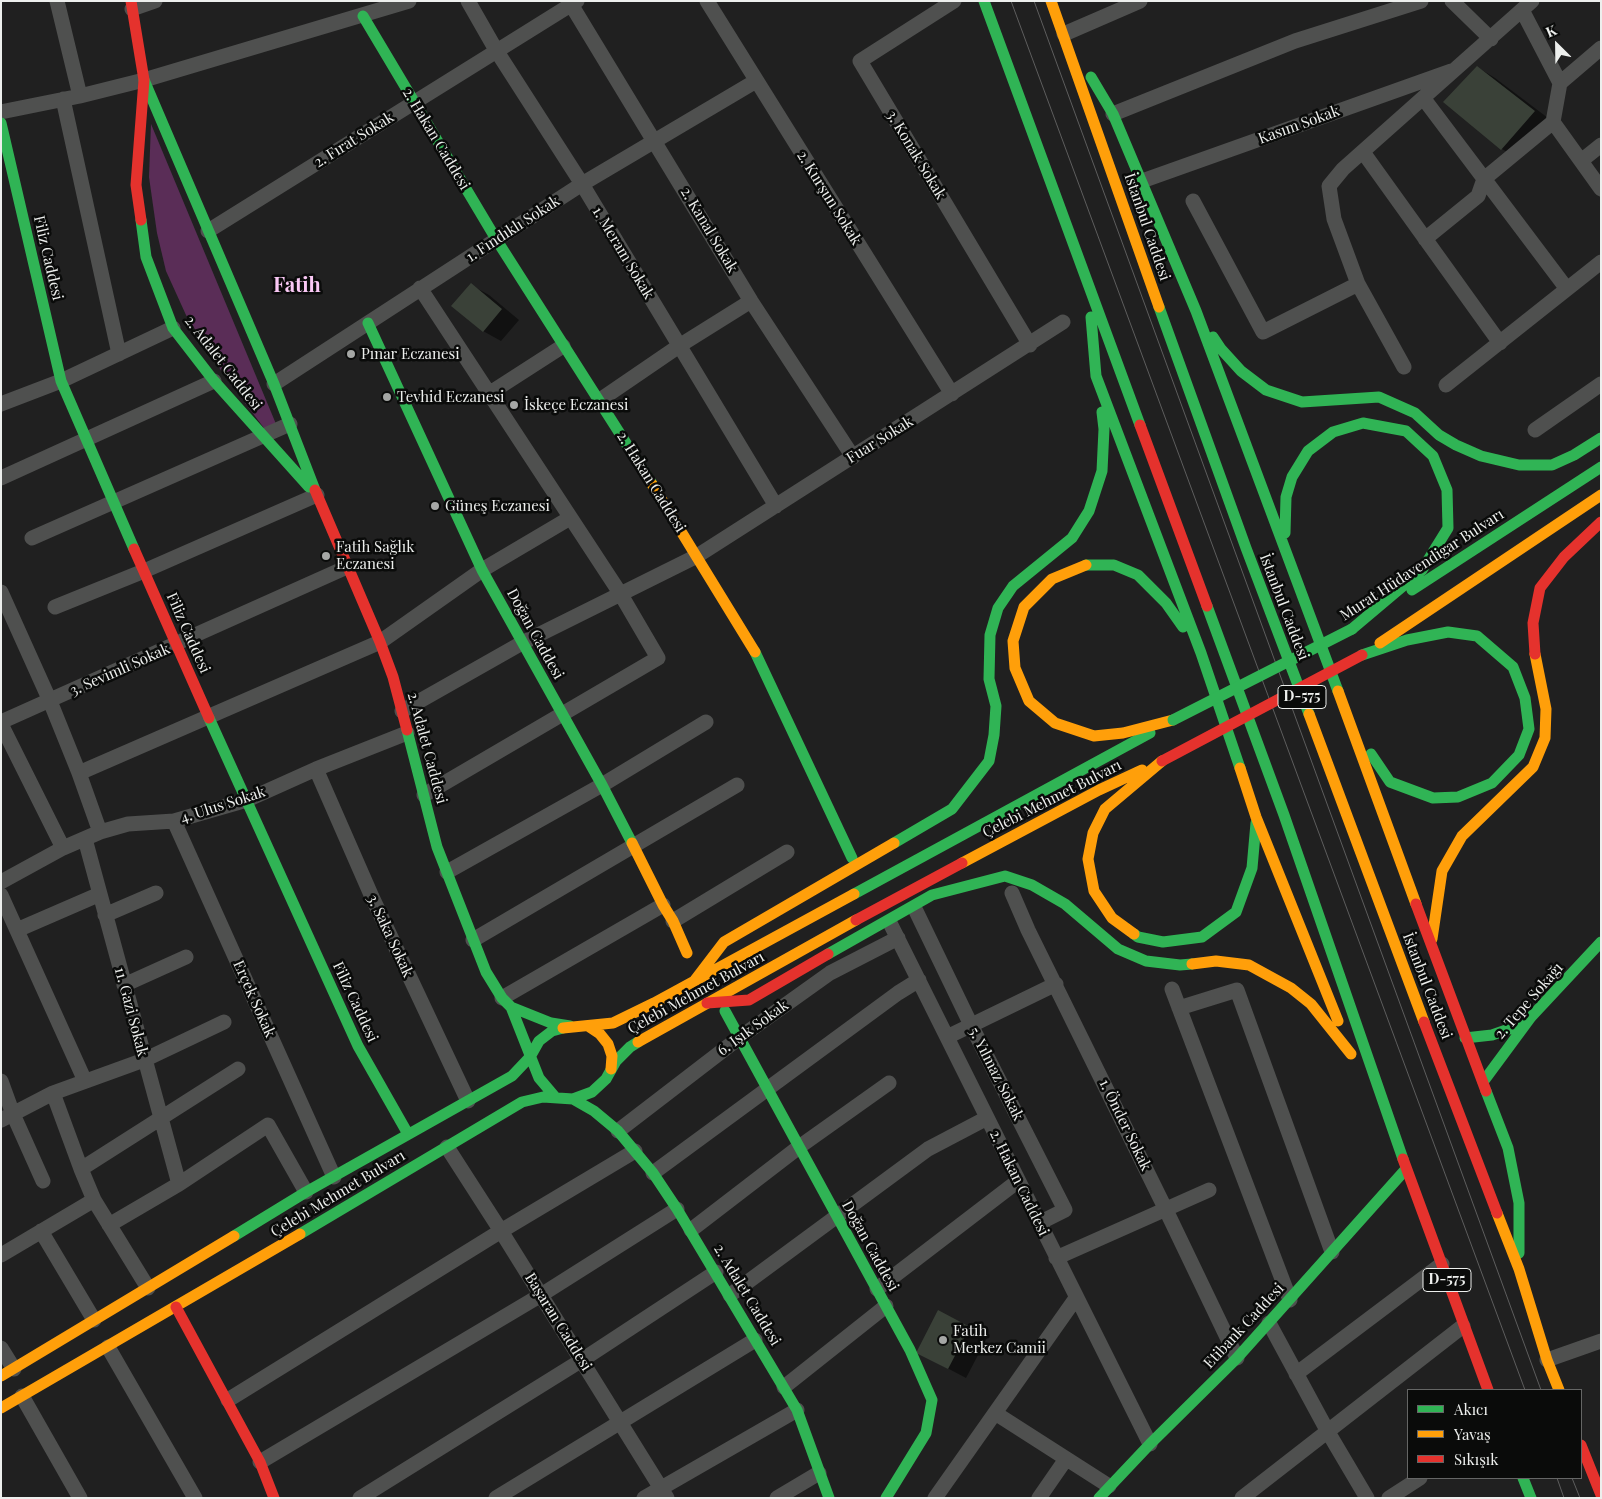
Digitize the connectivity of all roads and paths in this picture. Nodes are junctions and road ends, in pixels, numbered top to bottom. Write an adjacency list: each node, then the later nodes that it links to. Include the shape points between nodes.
1 (57, 1): 24 (street)
2 (155, 1): 13 (street)
3 (410, 1): 15 (street)
4 (468, 1): 19 (street, 1. Meram Sokak)
5 (707, 1): 22 (street, 2. Kurşun Sokak)
6 (954, 1): 55 (street, 3. Konak Sokak, via 860,61)
7 (984, 1): 45 (main road)
8 (1050, 1): 16 (main road, İstanbul Caddesi / D-575)
9 (1140, 1): 16 (street)
10 (1421, 1): 29 (street, via 1295,41)
11 (1452, 1): 17 (street)
12 (572, 2): 19 (street, 2. Fırat Sokak); 32 (street, 2. Kanal Sokak)
13 (132, 5): 21 (main road, 2. Adalet Caddesi)
14 (1527, 6): 17 (street); 23 (street)
15 (363, 16): 21 (street); 27 (main road, 2. Hakan Caddesi)
16 (1064, 34): 29 (main road); 206 (main road, İstanbul Caddesi / D-575, via 1246,548)
17 (1491, 39): 20 (street)
18 (1601, 48): 23 (street)
19 (496, 50): 27 (street, 2. Fırat Sokak); 38 (street, 1. Meram Sokak)
20 (1456, 69): 26 (street); 37 (street, Kasım Sokak)
21 (144, 80): 24 (street); 41 (main road, 2. Adalet Caddesi); 53 (main road, 2. Adalet Caddesi, via 136,185 146,257)
22 (756, 81): 32 (street, 1. Fındıklı Sokak); 67 (street, 2. Kurşun Sokak)
23 (1560, 83): 30 (street)
24 (80, 96): 25 (street)
25 (63, 99): 28 (street); 58 (street)
26 (1424, 99): 34 (street); 36 (street)
27 (414, 102): 41 (street, 2. Fırat Sokak); 42 (main road, 2. Hakan Caddesi)
28 (1, 112)
29 (1113, 114): 37 (main road)
30 (1553, 122): 35 (street); 36 (street)
31 (1, 123): 61 (main road, Filiz Caddesi)
32 (654, 140): 38 (street, 1. Fındıklı Sokak); 49 (street, 2. Kanal Sokak)
33 (1601, 145): 35 (street)
34 (1363, 152): 43 (street); 46 (street, via 1329,186 1334,219)
35 (1581, 161): 39 (street)
36 (1484, 179): 43 (street, via 1478,196); 48 (street)
37 (1142, 181): 50 (main road)
38 (582, 184): 42 (street, 1. Fındıklı Sokak); 57 (street, 1. Meram Sokak)
39 (1601, 189)
40 (1193, 201): 46 (street, via 1263,332)
41 (208, 231): 63 (main road, 2. Adalet Caddesi)
42 (496, 239): 47 (street, 1. Fındıklı Sokak); 56 (main road, 2. Hakan Caddesi)
43 (1425, 239): 54 (street)
44 (1601, 262): 48 (street)
45 (1087, 280): 60 (main road); 180 (main road, via 1284,815)
46 (1358, 284): 59 (street)
47 (420, 288): 52 (street, 1. Fındıklı Sokak); 66 (street)
48 (1567, 289): 54 (street)
49 (751, 301): 57 (street); 75 (street, 2. Kanal Sokak)
50 (1196, 311): 73 (main road, via 1221,349 1241,371 1266,390 1302,402 1379,397 1415,413 1439,435 1456,445 1481,456 1518,465 1552,464); 86 (main road)
51 (1064, 322): 55 (street, Fuar Sokak)
52 (368, 323): 63 (street, 1. Fındıklı Sokak); 88 (main road, Doğan Caddesi)
53 (173, 328): 58 (street); 62 (main road, 2. Adalet Caddesi)
54 (1500, 343): 65 (street)
55 (1030, 345): 67 (street, Fuar Sokak)
56 (563, 346): 66 (street); 68 (main road, 2. Hakan Caddesi)
57 (679, 346): 68 (street); 81 (street, 1. Meram Sokak)
58 (119, 354): 61 (street)
59 (1404, 368)
60 (1096, 376): 97 (main road); 142 (main road, via 1104,429 1102,471 1088,510 1072,538 1013,586 998,608 990,635 989,680 996,706 989,761 952,809 724,942)
61 (61, 381): 69 (street); 74 (main road, Filiz Caddesi)
62 (214, 381): 72 (main road, 2. Adalet Caddesi); 74 (street)
63 (274, 384): 70 (main road, 2. Adalet Caddesi)
64 (1601, 384): 71 (street)
65 (1446, 385)
66 (490, 393): 82 (street)
67 (952, 394): 75 (street, Fuar Sokak)
68 (600, 400): 85 (main road, 2. Hakan Caddesi)
69 (1, 404)
70 (290, 424): 72 (street); 78 (main road, 2. Adalet Caddesi)
71 (1535, 430)
72 (262, 436): 78 (main road, 2. Adalet Caddesi); 80 (street)
73 (1601, 438)
74 (86, 440): 77 (street); 80 (main road, Filiz Caddesi)
75 (853, 457): 81 (street, Fuar Sokak)
76 (1601, 467): 93 (main road, Murat Hüdavendigar Bulvarı)
77 (1, 478)
78 (317, 495): 87 (main road, 2. Adalet Caddesi); 89 (street)
79 (1601, 495): 98 (main road)
80 (114, 502): 84 (street); 89 (main road, Filiz Caddesi)
81 (776, 506): 85 (street, Fuar Sokak)
82 (570, 518): 88 (street); 91 (street)
83 (1601, 522): 139 (main road, via 1564,557 1540,588 1533,624 1536,664 1546,709 1545,738 1533,767 1462,836 1442,871)
84 (32, 538)
85 (697, 556): 91 (street, Fuar Sokak); 123 (main road, 2. Hakan Caddesi, via 750,642)
86 (1290, 563): 93 (main road, via 1284,526 1286,497 1292,477 1308,451 1333,432 1363,423 1406,431 1433,456 1447,490 1448,528 1422,570); 104 (main road)
87 (347, 567): 94 (main road, 2. Adalet Caddesi); 96 (street, 3. Sevimli Sokak)
88 (482, 570): 94 (street); 95 (main road, Doğan Caddesi)
89 (144, 571): 92 (street); 96 (main road, Filiz Caddesi)
90 (1, 592): 100 (street)
91 (620, 593): 95 (street, Fuar Sokak); 102 (street, via 658,658)
92 (55, 607)
93 (1352, 629): 99 (main road, Murat Hüdavendigar Bulvarı, bridge)
94 (380, 642): 101 (main road, 2. Adalet Caddesi); 103 (street)
95 (522, 643): 101 (street, Fuar Sokak); 102 (main road, Doğan Caddesi)
96 (176, 644): 100 (street, 3. Sevimli Sokak); 103 (main road, Filiz Caddesi)
97 (1201, 653): 105 (main road, via 1166,604 1138,574 1114,565 1086,565 1052,579 1024,607 1013,641 1016,668 1029,700 1055,723 1094,736 1123,733); 116 (main road)
98 (1362, 655): 104 (main road, via 1407,640 1448,632 1477,636 1513,667 1525,698 1529,729 1519,755 1492,783 1458,797 1433,798 1390,782); 109 (main road, Çelebi Mehmet Bulvarı, bridge)
99 (1254, 679): 105 (main road, Çelebi Mehmet Bulvarı, bridge)
100 (50, 701): 107 (street, 3. Sevimli Sokak); 111 (street)
101 (402, 711): 108 (main road, 2. Adalet Caddesi)
102 (562, 713): 112 (main road, Doğan Caddesi); 114 (street)
103 (210, 717): 111 (street); 115 (main road, Filiz Caddesi)
104 (1348, 719): 139 (main road)
105 (1173, 720): 142 (main road, Çelebi Mehmet Bulvarı)
106 (706, 722): 112 (street)
107 (1, 723): 121 (street)
108 (407, 733): 110 (street, 4. Ulus Sokak); 114 (main road, 2. Adalet Caddesi)
109 (1162, 761): 116 (main road, via 1105,809 1093,833 1088,859 1094,891 1112,918 1138,937 1163,942 1202,937 1236,912 1252,868); 148 (main road, Çelebi Mehmet Bulvarı, via 1099,790 906,892)
110 (316, 769): 115 (street, 4. Ulus Sokak); 172 (street, 3. Saka Sokak)
111 (79, 773): 118 (street)
112 (602, 785): 120 (main road, Doğan Caddesi); 124 (street)
113 (737, 785): 120 (street)
114 (424, 795): 124 (main road, 2. Adalet Caddesi)
115 (247, 800): 117 (street, 4. Ulus Sokak); 179 (main road, Filiz Caddesi, via 358,1046)
116 (1256, 817): 148 (main road, via 1353,1058 1311,1004 1291,988 1249,965 1216,961 1180,965 1146,960 1118,949 1065,904 1032,885 1006,876 932,895 749,1000)
117 (174, 821): 118 (street, 4. Ulus Sokak, via 128,824); 187 (street, Erçek Sokak)
118 (100, 832): 119 (street, 4. Ulus Sokak)
119 (85, 839): 121 (street, 4. Ulus Sokak); 128 (street, 11. Gazi Sokak)
120 (633, 847): 130 (main road, Doğan Caddesi); 137 (street)
121 (63, 848): 125 (street, 4. Ulus Sokak)
122 (787, 852): 133 (street)
123 (852, 858)
124 (447, 872): 137 (main road, 2. Adalet Caddesi)
125 (1, 882)
126 (156, 893): 132 (street)
127 (1012, 893): 144 (street, 1. Önder Sokak)
128 (100, 894): 132 (street, 11. Gazi Sokak); 135 (street)
129 (1, 895): 135 (street)
130 (663, 905): 133 (main road, Doğan Caddesi); 147 (street)
131 (916, 911): 153 (street, 5. Yılmaz Sokak)
132 (105, 915): 145 (street, 11. Gazi Sokak)
133 (672, 921): 140 (main road, Doğan Caddesi)
134 (890, 923): 136 (street, 2. Hakan Caddesi)
135 (17, 930): 163 (street)
136 (898, 938): 143 (street, 2. Hakan Caddesi); 157 (street, 6. Işık Sokak, via 830,973)
137 (472, 940): 147 (main road, 2. Adalet Caddesi, via 486,972)
138 (1601, 942): 151 (main road, 2. Tepe Sokağı)
139 (1432, 945): 158 (main road)
140 (687, 953)
141 (186, 957): 145 (street)
142 (695, 980): 155 (main road, Çelebi Mehmet Bulvarı, via 613,1023)
143 (919, 980): 156 (street, 2. Hakan Caddesi); 167 (street)
144 (1056, 984): 153 (street); 195 (street, 1. Önder Sokak)
145 (124, 985): 160 (street, 11. Gazi Sokak)
146 (1172, 989): 149 (street)
147 (506, 1002): 154 (main road, via 528,1015); 159 (main road, 2. Adalet Caddesi)
148 (707, 1004): 162 (main road, Çelebi Mehmet Bulvarı, via 630,1047)
149 (1180, 1008): 202 (street, via 1237,990); 213 (street)
150 (725, 1011): 157 (main road, Doğan Caddesi)
151 (1531, 1017): 158 (main road, via 1512,1028); 165 (main road, 2. Tepe Sokağı)
152 (224, 1022): 160 (street)
153 (971, 1025): 156 (street); 197 (street, 5. Yılmaz Sokak, via 1065,1210)
154 (570, 1026): 155 (main road, Çelebi Mehmet Bulvarı); 159 (main road, Çelebi Mehmet Bulvarı, via 552,1031 539,1041)
155 (588, 1026): 162 (main road, via 608,1044 612,1056)
156 (947, 1037): 176 (street, 2. Hakan Caddesi)
157 (739, 1038): 167 (main road, Doğan Caddesi); 178 (street, 6. Işık Sokak)
158 (1465, 1038): 165 (main road)
159 (530, 1057): 170 (main road, via 539,1078); 172 (main road, Çelebi Mehmet Bulvarı, via 512,1076)
160 (144, 1060): 163 (street); 177 (street, 11. Gazi Sokak)
161 (238, 1069): 177 (street)
162 (609, 1074): 169 (main road); 171 (main road, Çelebi Mehmet Bulvarı, via 592,1092)
163 (85, 1080): 168 (street)
164 (1, 1081): 175 (street)
165 (1482, 1082): 206 (main road, via 1508,1148 1519,1203)
166 (889, 1083): 182 (street)
167 (767, 1089): 182 (main road, Doğan Caddesi); 186 (street)
168 (53, 1093): 175 (street); 184 (street)
169 (605, 1094)
170 (556, 1098): 171 (main road, Çelebi Mehmet Bulvarı); 181 (main road, Çelebi Mehmet Bulvarı, via 543,1097 522,1102)
171 (573, 1099): 178 (main road)
172 (468, 1101): 179 (main road, Çelebi Mehmet Bulvarı)
173 (606, 1107): 178 (main road)
174 (1375, 1114): 180 (main road)
175 (7, 1117): 188 (street)
176 (987, 1118): 189 (street, 2. Hakan Caddesi); 196 (street, via 928,1149)
177 (160, 1119): 184 (street); 190 (street, 11. Gazi Sokak)
178 (614, 1128): 183 (main road, 2. Adalet Caddesi)
179 (408, 1134): 187 (main road, Çelebi Mehmet Bulvarı)
180 (1397, 1142): 185 (main road)
181 (447, 1147): 201 (street, Başaran Caddesi); 215 (main road, Çelebi Mehmet Bulvarı)
182 (799, 1147): 196 (main road, Doğan Caddesi); 199 (street)
183 (635, 1151): 186 (main road, 2. Adalet Caddesi); 201 (street)
184 (81, 1169): 193 (street)
185 (1406, 1169): 202 (main road, Etibank Caddesi); 205 (main road, D-575)
186 (653, 1172): 194 (main road, 2. Adalet Caddesi)
187 (334, 1177): 192 (main road, Çelebi Mehmet Bulvarı)
188 (44, 1181)
189 (1018, 1182): 197 (street, 2. Hakan Caddesi); 209 (street)
190 (179, 1184): 192 (street, via 268,1124); 198 (street)
191 (1210, 1190): 195 (street)
192 (306, 1192): 208 (main road, Çelebi Mehmet Bulvarı)
193 (94, 1200): 198 (street); 200 (street)
194 (677, 1209): 199 (main road, 2. Adalet Caddesi); 210 (street)
195 (1166, 1210): 204 (street); 223 (street, 1. Önder Sokak)
196 (837, 1218): 209 (main road, Doğan Caddesi); 211 (street)
197 (1039, 1223): 204 (street, 2. Hakan Caddesi)
198 (109, 1225): 208 (street)
199 (690, 1230): 207 (main road, 2. Adalet Caddesi)
200 (41, 1231): 203 (street); 216 (street)
201 (501, 1231): 210 (street, Başaran Caddesi); 232 (street)
202 (1332, 1252): 213 (main road, Etibank Caddesi)
203 (1, 1255)
204 (1056, 1258): 212 (street, 2. Hakan Caddesi)
205 (1442, 1264): 218 (main road, D-575); 227 (street)
206 (1519, 1268): 225 (main road, İstanbul Caddesi / D-575)
207 (716, 1272): 211 (main road, 2. Adalet Caddesi); 224 (street)
208 (148, 1288): 216 (main road, Çelebi Mehmet Bulvarı)
209 (877, 1289): 214 (main road, Doğan Caddesi)
210 (541, 1295): 224 (street, Başaran Caddesi); 241 (street)
211 (730, 1295): 219 (main road, 2. Adalet Caddesi)
212 (1076, 1298): 235 (street); 238 (street, 2. Hakan Caddesi)
213 (1290, 1300): 217 (main road, Etibank Caddesi)
214 (886, 1306): 228 (street); 256 (main road, Doğan Caddesi, via 932,1400 926,1433)
215 (176, 1307): 221 (main road, Çelebi Mehmet Bulvarı); 232 (main road)
216 (94, 1320): 226 (main road, Çelebi Mehmet Bulvarı)
217 (1269, 1323): 223 (main road, Etibank Caddesi); 227 (street)
218 (1464, 1326): 229 (main road, D-575); 237 (street)
219 (756, 1340): 228 (main road, 2. Adalet Caddesi); 236 (street)
220 (1601, 1341): 225 (street)
221 (108, 1347): 231 (main road, Çelebi Mehmet Bulvarı); 250 (street)
222 (1, 1348): 226 (street)
223 (1237, 1358): 238 (main road, Etibank Caddesi)
224 (582, 1360): 236 (street, Başaran Caddesi); 251 (street)
225 (1547, 1360): 230 (main road, İstanbul Caddesi / D-575)
226 (7, 1372)
227 (1296, 1374): 237 (street)
228 (784, 1386): 234 (main road, 2. Adalet Caddesi)
229 (1488, 1389)
230 (1559, 1389)
231 (22, 1396): 233 (main road, Çelebi Mehmet Bulvarı); 249 (street)
232 (228, 1400): 241 (main road)
233 (1, 1408)
234 (797, 1410): 242 (main road, 2. Adalet Caddesi); 245 (street)
235 (995, 1413): 240 (street); 257 (street)
236 (621, 1423): 245 (street, Başaran Caddesi); 252 (street)
237 (1328, 1432): 259 (street); 260 (street)
238 (1150, 1444): 246 (main road, Etibank Caddesi)
239 (1582, 1448): 247 (main road)
240 (1066, 1458): 246 (street); 258 (street)
241 (260, 1462): 248 (main road)
242 (819, 1473): 254 (street); 255 (main road, 2. Adalet Caddesi)
243 (1418, 1479): 261 (street)
244 (1523, 1479): 262 (main road)
245 (664, 1493): 253 (street)
246 (1104, 1493)
247 (1601, 1495)
248 (271, 1497)
249 (80, 1498)
250 (195, 1498)
251 (360, 1498)
252 (496, 1498)
253 (644, 1498)
254 (777, 1498)
255 (829, 1498)
256 (886, 1498)
257 (935, 1498)
258 (1039, 1498)
259 (1242, 1498)
260 (1367, 1498)
261 (1389, 1498)
262 (1530, 1498)

